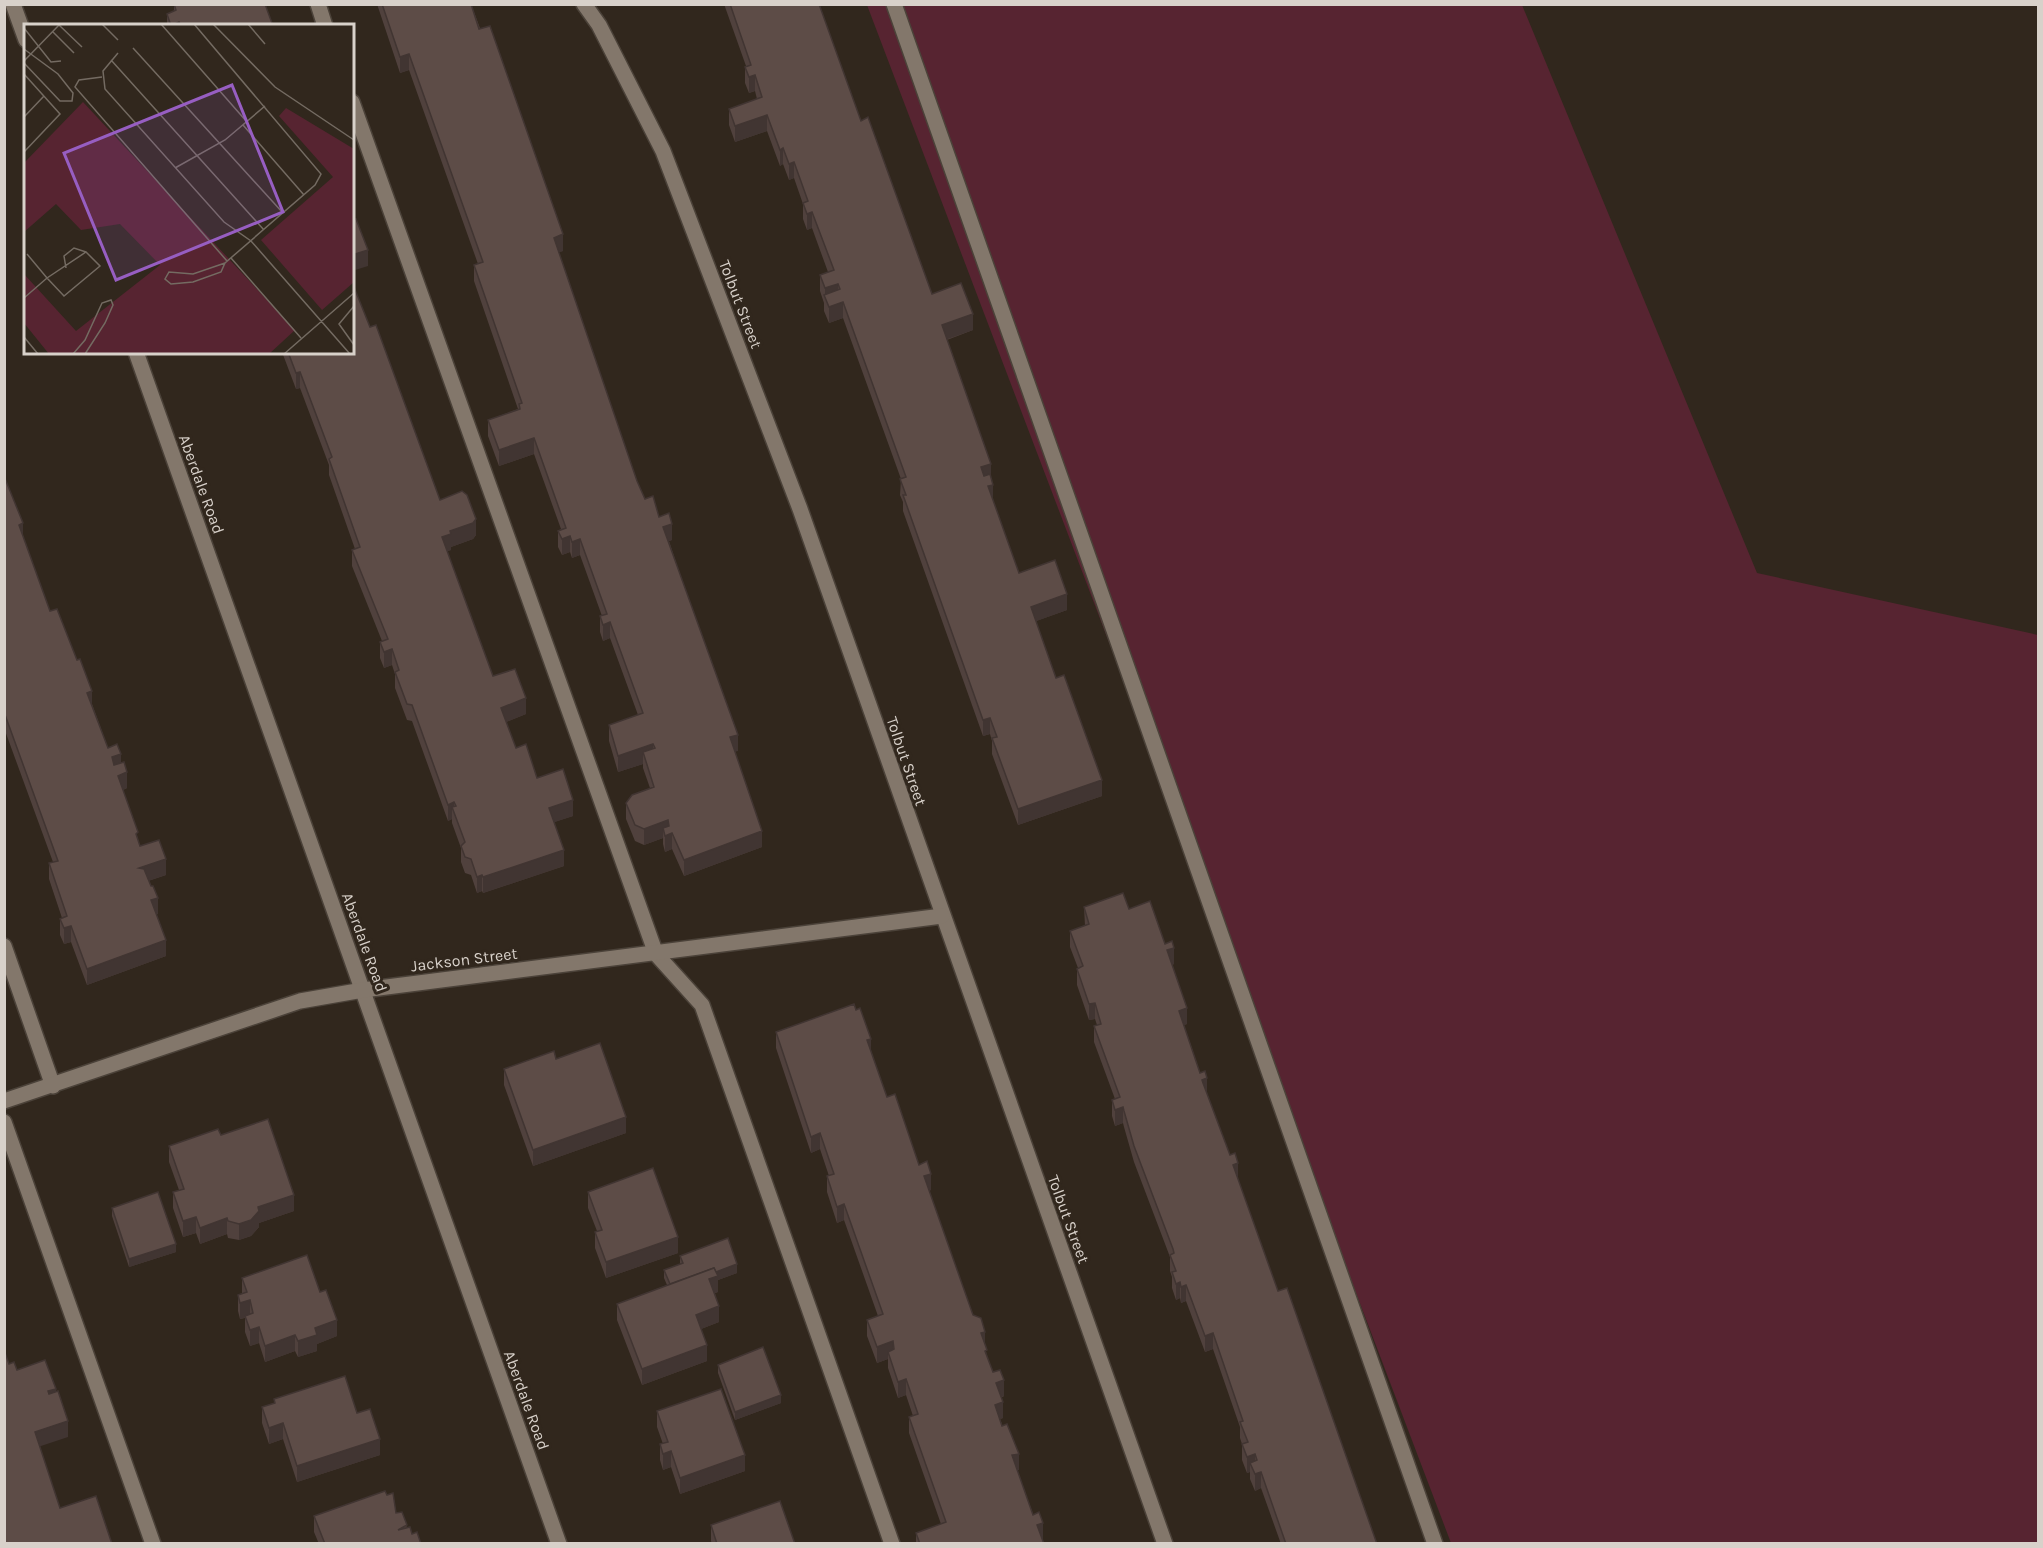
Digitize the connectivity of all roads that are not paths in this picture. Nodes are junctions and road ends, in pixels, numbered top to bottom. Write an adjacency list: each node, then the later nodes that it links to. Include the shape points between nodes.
1 (13, 4): 6 (street)
2 (318, 4): 5 (street)
3 (584, 4): 9 (street, Tolbut Street, via 663,151 800,509)
4 (894, 4): 20 (street)
5 (324, 24)
6 (24, 34)
7 (354, 108): 11 (street)
8 (137, 354): 12 (street, Aberdale Road)
9 (942, 916): 11 (street, Jackson Street); 19 (street, Tolbut Street)
10 (4, 946): 13 (street)
11 (656, 954): 12 (street, Jackson Street); 18 (street, via 702,1005)
12 (363, 990): 13 (street, Jackson Street, via 300,1001); 17 (street, Aberdale Road)
13 (53, 1086): 14 (street, Jackson Street)
14 (4, 1101)
15 (4, 1122): 16 (street)
16 (153, 1544)
17 (559, 1544)
18 (891, 1544)
19 (1165, 1544)
20 (1435, 1544)

